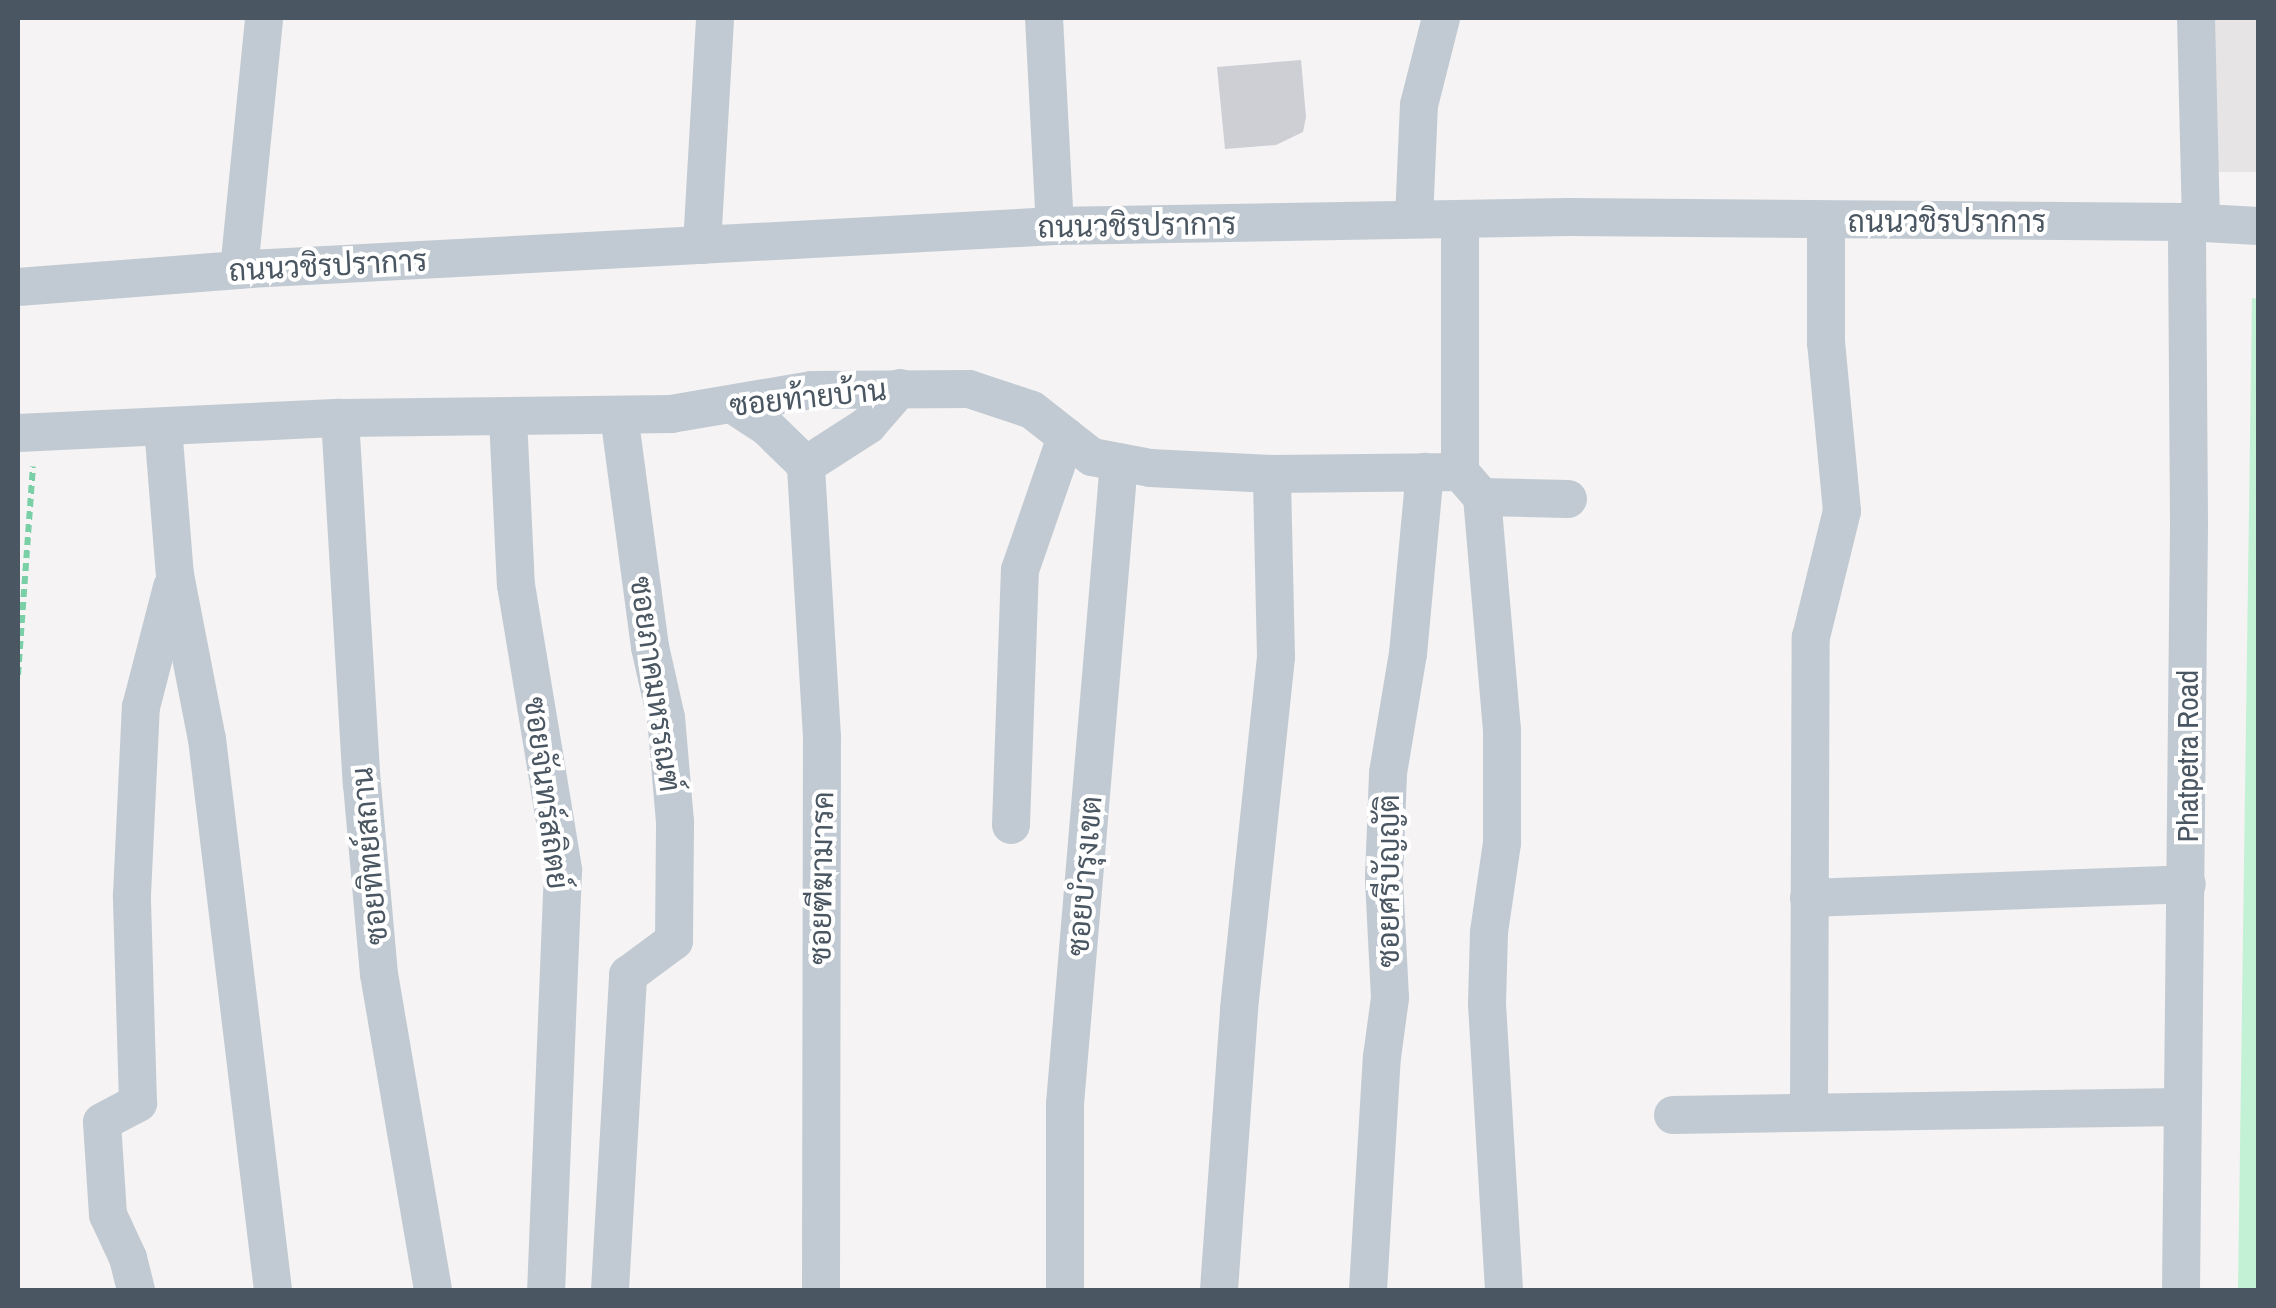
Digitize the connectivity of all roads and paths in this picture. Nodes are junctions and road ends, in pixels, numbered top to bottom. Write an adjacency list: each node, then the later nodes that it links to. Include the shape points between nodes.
1 (264, 18): 13 (street)
2 (716, 18): 12 (street)
3 (1044, 18): 10 (street)
4 (1440, 18): 7 (street, via 1419,105)
5 (2196, 18): 9 (street, Phatpetra Road)
6 (1460, 219): 7 (street, ถนนวชิรปราการ); 8 (street, ถนนวชิรปราการ); 26 (street)
7 (1414, 220): 10 (street, ถนนวชิรปราการ)
8 (1826, 220): 9 (street, ถนนวชิรปราการ); 32 (street, via 1826,343 1842,512 1812,637)
9 (2194, 222): 11 (street, ถนนวชิรปราการ); 31 (street, Phatpetra Road)
10 (1055, 226): 12 (street, ถนนวชิรปราการ)
11 (2258, 226)
12 (702, 245): 13 (street, ถนนวชิรปราการ)
13 (239, 270): 14 (street, ถนนวชิรปราการ)
14 (18, 288)
15 (900, 388): 16 (street, ซอยท้ายบ้าน, via 812,390); 22 (street, ซอยท้ายบ้าน, via 969,389 1032,410); 24 (street, via 868,424)
16 (732, 404): 17 (street, ซอยท้ายบ้าน); 24 (street)
17 (618, 415): 19 (street, ซอยท้ายบ้าน); 40 (street, ซอยภาคมหรรณฑ์, via 666,718 675,881 674,940 628,975)
18 (340, 418): 19 (street, ซอยท้ายบ้าน); 20 (street, ซอยท้ายบ้าน); 38 (street, ซอยทิทย์สถาน, via 378,974)
19 (508, 418): 39 (street, ซอยจันทร์สถิตย์, via 516,585 562,870)
20 (163, 427): 21 (street, ซอยท้ายบ้าน); 28 (street)
21 (25, 432): 29 (path, via 33,503)
22 (1066, 437): 23 (street, ซอยท้ายบ้าน, via 1092,457); 30 (street, via 1020,570)
23 (1119, 462): 25 (street, ซอยท้ายบ้าน); 42 (street, ซอยบำรุงเขต, via 1064,1104)
24 (806, 465): 41 (street, ซอยฑีฆามารค, via 822,737)
25 (1272, 474): 26 (street, ซอยท้ายบ้าน); 43 (street, via 1276,658 1239,1009)
26 (1455, 480): 27 (street, ซอยท้ายบ้าน); 44 (street, ซอยศรีบัญญัติ, via 1408,654 1388,774 1390,998); 45 (street, via 1502,730 1502,843 1489,932 1488,1004)
27 (1568, 499)
28 (175, 575): 36 (street, via 141,707 132,895 138,1103 102,1122 108,1215); 37 (street, via 207,739)
29 (18, 675)
30 (1010, 825)
31 (2186, 884): 32 (street); 33 (street, Phatpetra Road)
32 (1809, 898): 34 (street)
33 (2181, 1107): 34 (street); 46 (street, Phatpetra Road)
34 (1809, 1110): 35 (street)
35 (1673, 1115)
36 (136, 1290)
37 (273, 1290)
38 (432, 1290)
39 (546, 1290)
40 (610, 1290)
41 (821, 1290)
42 (1065, 1290)
43 (1219, 1290)
44 (1368, 1290)
45 (1504, 1290)
46 (2181, 1290)

